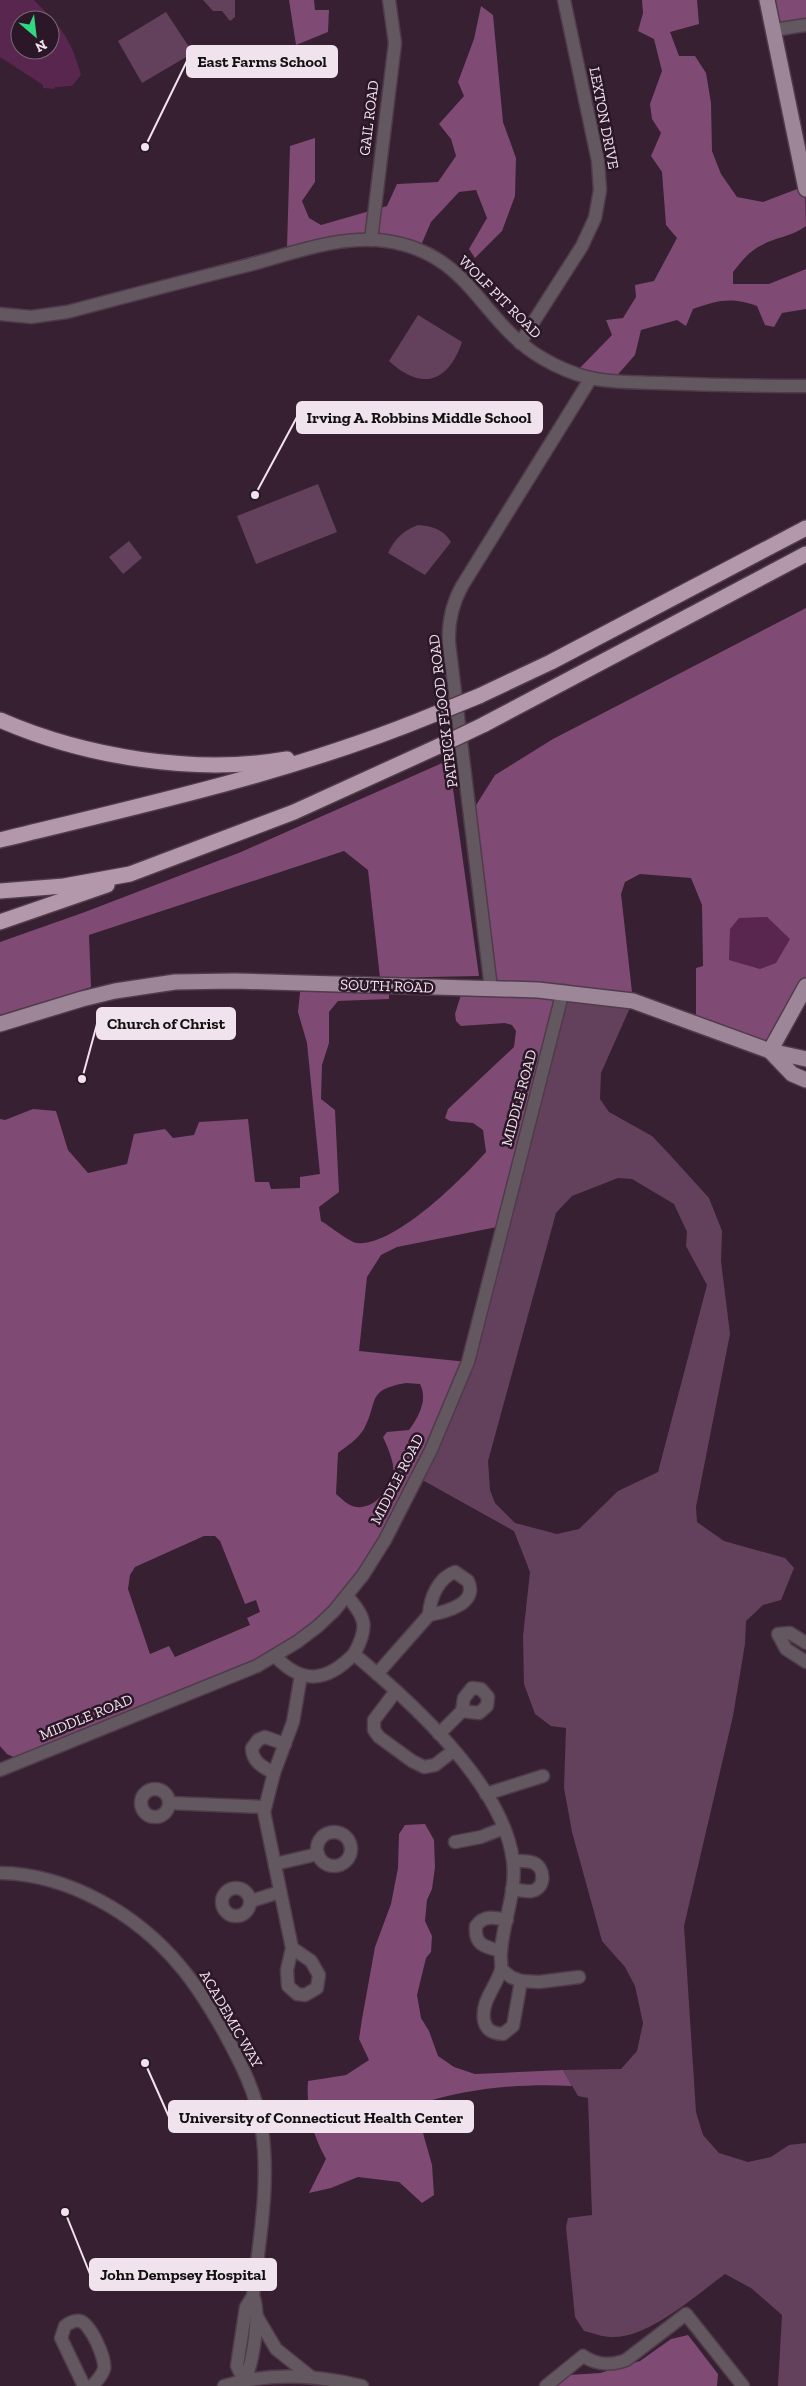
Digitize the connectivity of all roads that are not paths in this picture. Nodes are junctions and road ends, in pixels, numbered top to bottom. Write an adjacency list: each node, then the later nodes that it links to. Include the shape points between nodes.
1 (389, 0): 7 (street, GAIL ROAD, via 395,43)
2 (564, 0): 9 (street, LEXTON DRIVE, via 598,161 600,190 595,218 582,246)
3 (767, 0): 5 (main road)
4 (806, 25): 5 (street)
5 (774, 30): 6 (main road)
6 (806, 189)
7 (371, 240): 8 (street, WOLF PIT ROAD, via 318,247 67,312 31,317); 9 (street, WOLF PIT ROAD, via 403,244 446,265 468,284)
8 (0, 314)
9 (520, 343): 10 (street, WOLF PIT ROAD, via 545,360)
10 (591, 378): 11 (street, WOLF PIT ROAD); 21 (street, PATRICK FLOOD ROAD, via 462,586 449,620)
11 (806, 386)
12 (806, 528): 15 (highway, bridge, via 551,662 479,696)
13 (806, 554): 17 (highway, bridge, via 439,746 280,818)
14 (0, 720): 15 (highway, via 78,746 163,761 255,763)
15 (332, 751): 16 (highway, via 241,781)
16 (0, 840)
17 (130, 874): 18 (highway, via 64,886); 19 (highway, via 91,892)
18 (0, 890)
19 (0, 922)
20 (806, 986): 24 (main road)
21 (491, 988): 22 (main road, SOUTH ROAD); 23 (main road, SOUTH ROAD, via 175,982 101,994)
22 (563, 992): 24 (main road, SOUTH ROAD, via 633,1001); 27 (street, MIDDLE ROAD, via 466,1369 435,1442 385,1540)
23 (0, 1024)
24 (770, 1050): 25 (main road, SOUTH ROAD); 26 (main road, SOUTH ROAD, via 792,1074)
25 (806, 1059)
26 (806, 1080)
27 (347, 1596): 30 (street, via 362,1614 363,1621 361,1641); 31 (street, MIDDLE ROAD, via 317,1627)
28 (429, 1615): 33 (street)
29 (806, 1643): 32 (street, via 790,1633 778,1634 786,1649)
30 (354, 1654): 33 (street); 34 (street, via 332,1672 319,1676)
31 (276, 1656): 34 (street, via 287,1668); 40 (street, MIDDLE ROAD, via 239,1674)
32 (806, 1662)
33 (377, 1674): 35 (street)
34 (301, 1675): 38 (street, via 293,1722)
35 (396, 1692): 37 (street); 39 (street, via 374,1720 374,1730 379,1738 424,1767 435,1765)
36 (462, 1711): 37 (street)
37 (439, 1734): 39 (street)
38 (285, 1744): 41 (street); 41 (street, via 265,1737 252,1748 258,1764)
39 (453, 1751): 43 (street)
40 (0, 1770)
41 (274, 1773): 45 (street)
42 (543, 1776): 43 (street)
43 (486, 1794): 46 (street)
44 (169, 1803): 45 (street)
45 (265, 1808): 50 (street)
46 (504, 1828): 47 (street); 49 (street)
47 (455, 1842)
48 (318, 1854): 50 (street)
49 (514, 1861): 52 (street); 52 (street, via 535,1863 543,1876 540,1886 534,1890)
50 (275, 1864): 53 (street)
51 (0, 1873): 61 (street, ACADEMIC WAY, via 31,1876 63,1885 129,1919 162,1946 180,1966 220,2026 251,2086 262,2130 265,2181)
52 (512, 1889): 55 (street)
53 (280, 1892): 54 (street); 56 (street)
54 (251, 1901)
55 (507, 1920): 57 (street); 57 (street, via 489,1917 476,1926 477,1942)
56 (292, 1948)
57 (501, 1951): 58 (street)
58 (501, 1969): 60 (street); 60 (street, via 488,1995 484,2018 493,2034 503,2034 513,2026)
59 (579, 1978): 60 (street)
60 (521, 1981)
61 (252, 2296): 62 (street, ACADEMIC WAY); 64 (street, ACADEMIC WAY, via 246,2307 237,2366)
62 (256, 2315): 63 (street, ACADEMIC WAY, via 276,2350); 64 (street, ACADEMIC WAY, via 250,2367)
63 (311, 2377): 64 (street, via 272,2376); 68 (street)
64 (244, 2381): 67 (street)
65 (84, 2386): 66 (street, via 61,2338 65,2326 76,2321 86,2325 104,2358 102,2373)
66 (92, 2386)
67 (224, 2386)
68 (362, 2386)
69 (546, 2386): 70 (street, via 583,2356 604,2364 626,2360 686,2314)
70 (743, 2386)

